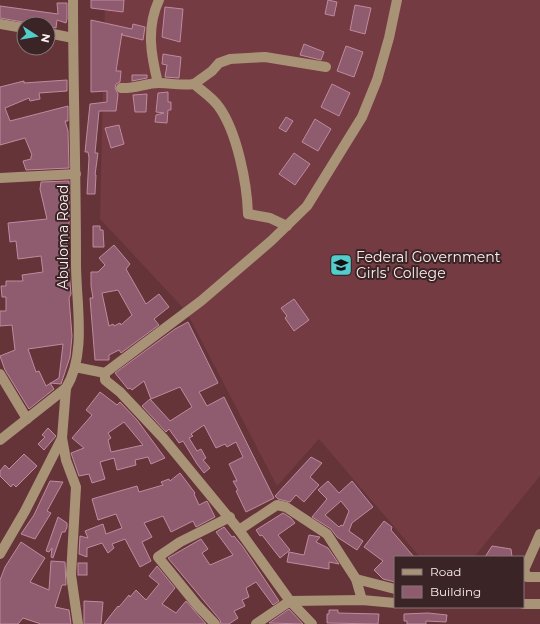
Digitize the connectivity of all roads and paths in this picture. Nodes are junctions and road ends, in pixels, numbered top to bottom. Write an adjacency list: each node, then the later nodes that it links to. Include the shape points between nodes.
1 (73, 0): 7 (street, Abuloma Road)
2 (159, 0): 9 (street, via 150,34 151,54)
3 (397, 0): 14 (street, via 377,80 362,117 307,206)
4 (0, 24): 5 (street)
5 (16, 27)
6 (56, 35): 7 (street)
7 (73, 38): 12 (street, Abuloma Road)
8 (326, 66): 10 (street, via 265,57 230,59 220,63)
9 (158, 83): 10 (street, via 177,86); 11 (street, via 130,89)
10 (194, 84): 14 (street, via 218,106 233,136 247,192 248,214 270,218)
11 (121, 88)
12 (76, 174): 13 (street); 15 (street, Abuloma Road, via 79,334)
13 (0, 178)
14 (287, 226): 16 (street, via 201,301)
15 (75, 367): 16 (street); 18 (street, Abuloma Road)
16 (105, 373): 22 (street, via 105,380 120,392 164,439)
17 (0, 374): 19 (street)
18 (66, 388): 19 (street, Abuloma Road); 20 (street)
19 (27, 419): 21 (street, Abuloma Road)
20 (62, 438): 25 (street); 36 (street, via 66,460 76,488 71,575)
21 (0, 440)
22 (230, 517): 23 (street); 37 (street, via 180,542 158,557)
23 (239, 530): 29 (street, via 277,505 286,507 327,534); 32 (street)
24 (540, 534): 26 (street)
25 (0, 554)
26 (524, 568)
27 (524, 572): 28 (street, via 527,576)
28 (540, 577)
29 (356, 579): 30 (street); 31 (street)
30 (394, 589)
31 (362, 600): 32 (street); 33 (street)
32 (290, 601): 38 (street); 39 (street)
33 (394, 603)
34 (524, 604): 35 (street)
35 (540, 604)
36 (78, 624)
37 (215, 624)
38 (256, 624)
39 (312, 624)

